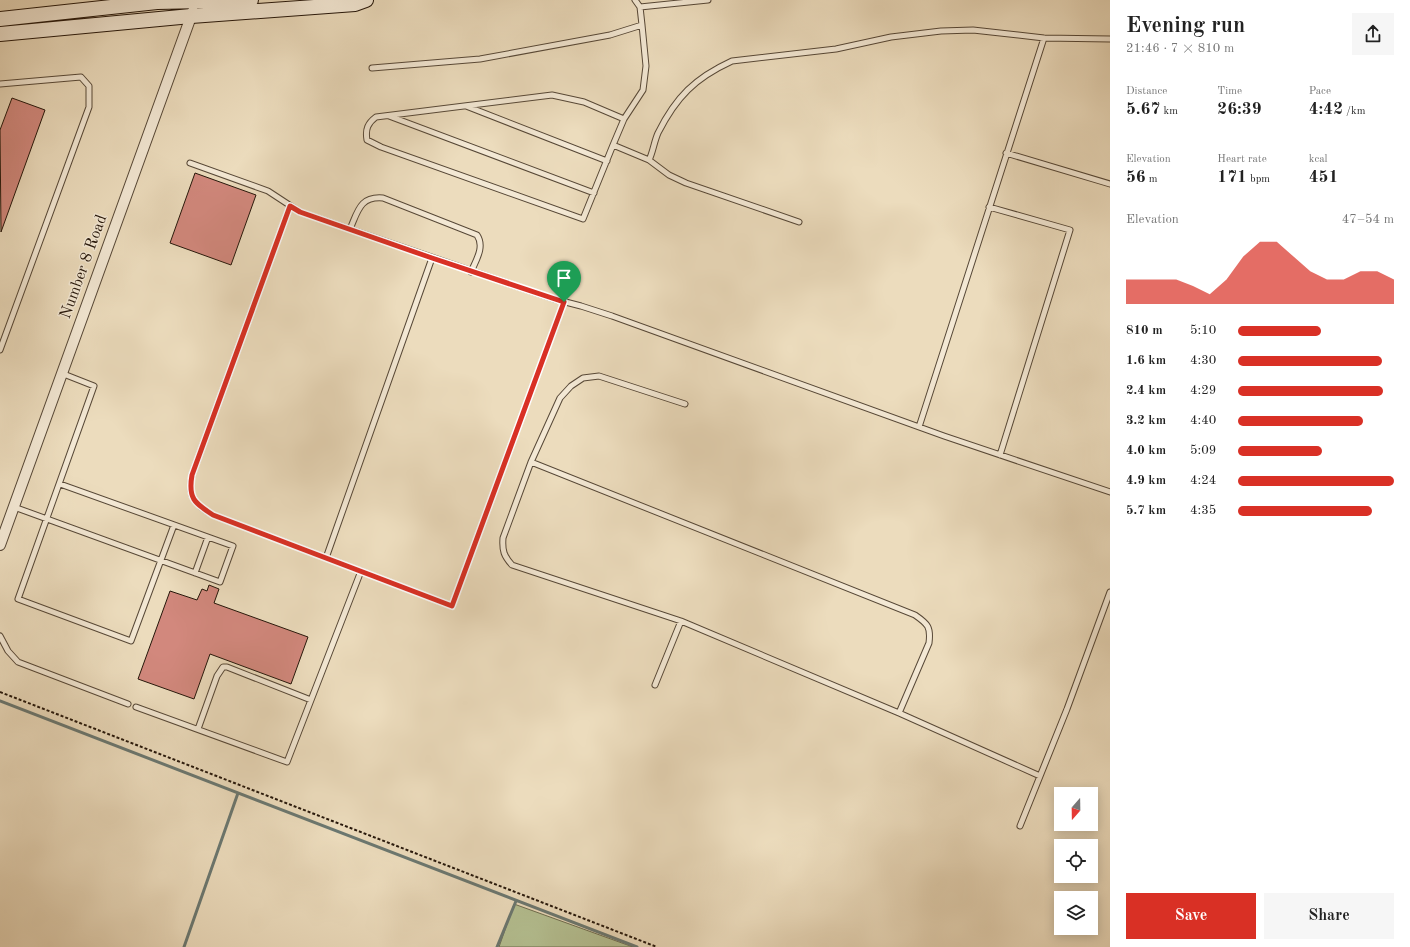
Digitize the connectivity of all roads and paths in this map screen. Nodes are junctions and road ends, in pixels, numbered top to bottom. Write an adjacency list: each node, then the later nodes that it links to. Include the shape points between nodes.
1 (197, 0): 2 (main road); 8 (street, Number 8 Road); 9 (main road)
2 (251, 0)
3 (366, 0): 8 (main road, via 355,4)
4 (636, 0): 7 (lane)
5 (643, 0): 7 (lane)
6 (708, 0): 7 (lane)
7 (640, 7): 10 (lane)
8 (191, 16): 11 (main road); 34 (street, Number 8 Road)
9 (0, 19)
10 (642, 25): 14 (lane, via 610,35 480,59); 18 (lane, via 646,66 643,90)
11 (0, 34)
12 (1044, 38): 13 (lane); 20 (lane); 21 (lane, via 973,30 942,31 891,37 836,49 732,62 696,81 681,96 658,134)
13 (1110, 39)
14 (372, 68)
15 (0, 84): 33 (lane, via 81,77 89,86 89,108)
16 (466, 106): 17 (lane); 18 (lane, via 552,95 584,102); 22 (lane)
17 (388, 116): 25 (lane); 25 (lane, via 376,117 369,123 365,132 367,140 583,219)
18 (624, 119): 19 (lane)
19 (613, 146): 21 (lane); 22 (lane)
20 (1006, 153): 24 (lane); 27 (lane)
21 (649, 160): 28 (lane, via 669,175 686,183)
22 (606, 161): 25 (lane)
23 (190, 163): 26 (lane, via 268,190)
24 (1110, 184)
25 (594, 193)
26 (290, 206): 29 (lane, via 300,212); 46 (lane, via 192,475 190,490 195,502 213,515)
27 (989, 207): 36 (lane); 37 (lane, via 1070,230)
28 (799, 222)
29 (350, 229): 30 (lane); 31 (lane, via 365,201 372,197 383,198 477,236 481,241 480,250)
30 (432, 258): 31 (lane); 46 (lane)
31 (471, 272): 32 (lane)
32 (564, 302): 36 (lane, via 612,316); 48 (lane, via 452,606)
33 (0, 350)
34 (61, 373): 39 (lane, via 94,386); 41 (street, Number 8 Road)
35 (684, 404): 38 (lane, via 599,376 583,378 560,398)
36 (919, 427): 37 (lane)
37 (1000, 455): 40 (lane)
38 (531, 462): 51 (lane, via 503,538 502,549 506,559 512,565); 58 (lane, via 915,615 926,623 930,632 929,643)
39 (60, 484): 42 (lane); 43 (lane)
40 (1110, 492)
41 (14, 507): 42 (lane); 45 (street, Number 8 Road)
42 (47, 519): 47 (lane); 47 (lane, via 18,599 131,641)
43 (174, 525): 44 (lane); 47 (lane)
44 (208, 537): 49 (lane); 49 (lane, via 233,546 220,582)
45 (0, 546)
46 (326, 558): 48 (lane)
47 (161, 561): 49 (lane)
48 (361, 571): 55 (lane)
49 (196, 573)
50 (1110, 592): 60 (lane)
51 (681, 620): 53 (lane); 58 (lane)
52 (0, 636): 56 (lane, via 8,651 18,662 29,668)
53 (655, 685)
54 (0, 692): 62 (path)
55 (311, 700): 59 (lane, via 223,667 217,676); 59 (lane, via 287,762)
56 (128, 704)
57 (136, 707): 59 (lane)
58 (898, 713): 60 (lane)
59 (198, 729)
60 (1040, 776): 61 (lane)
61 (1020, 826)
62 (657, 947)

